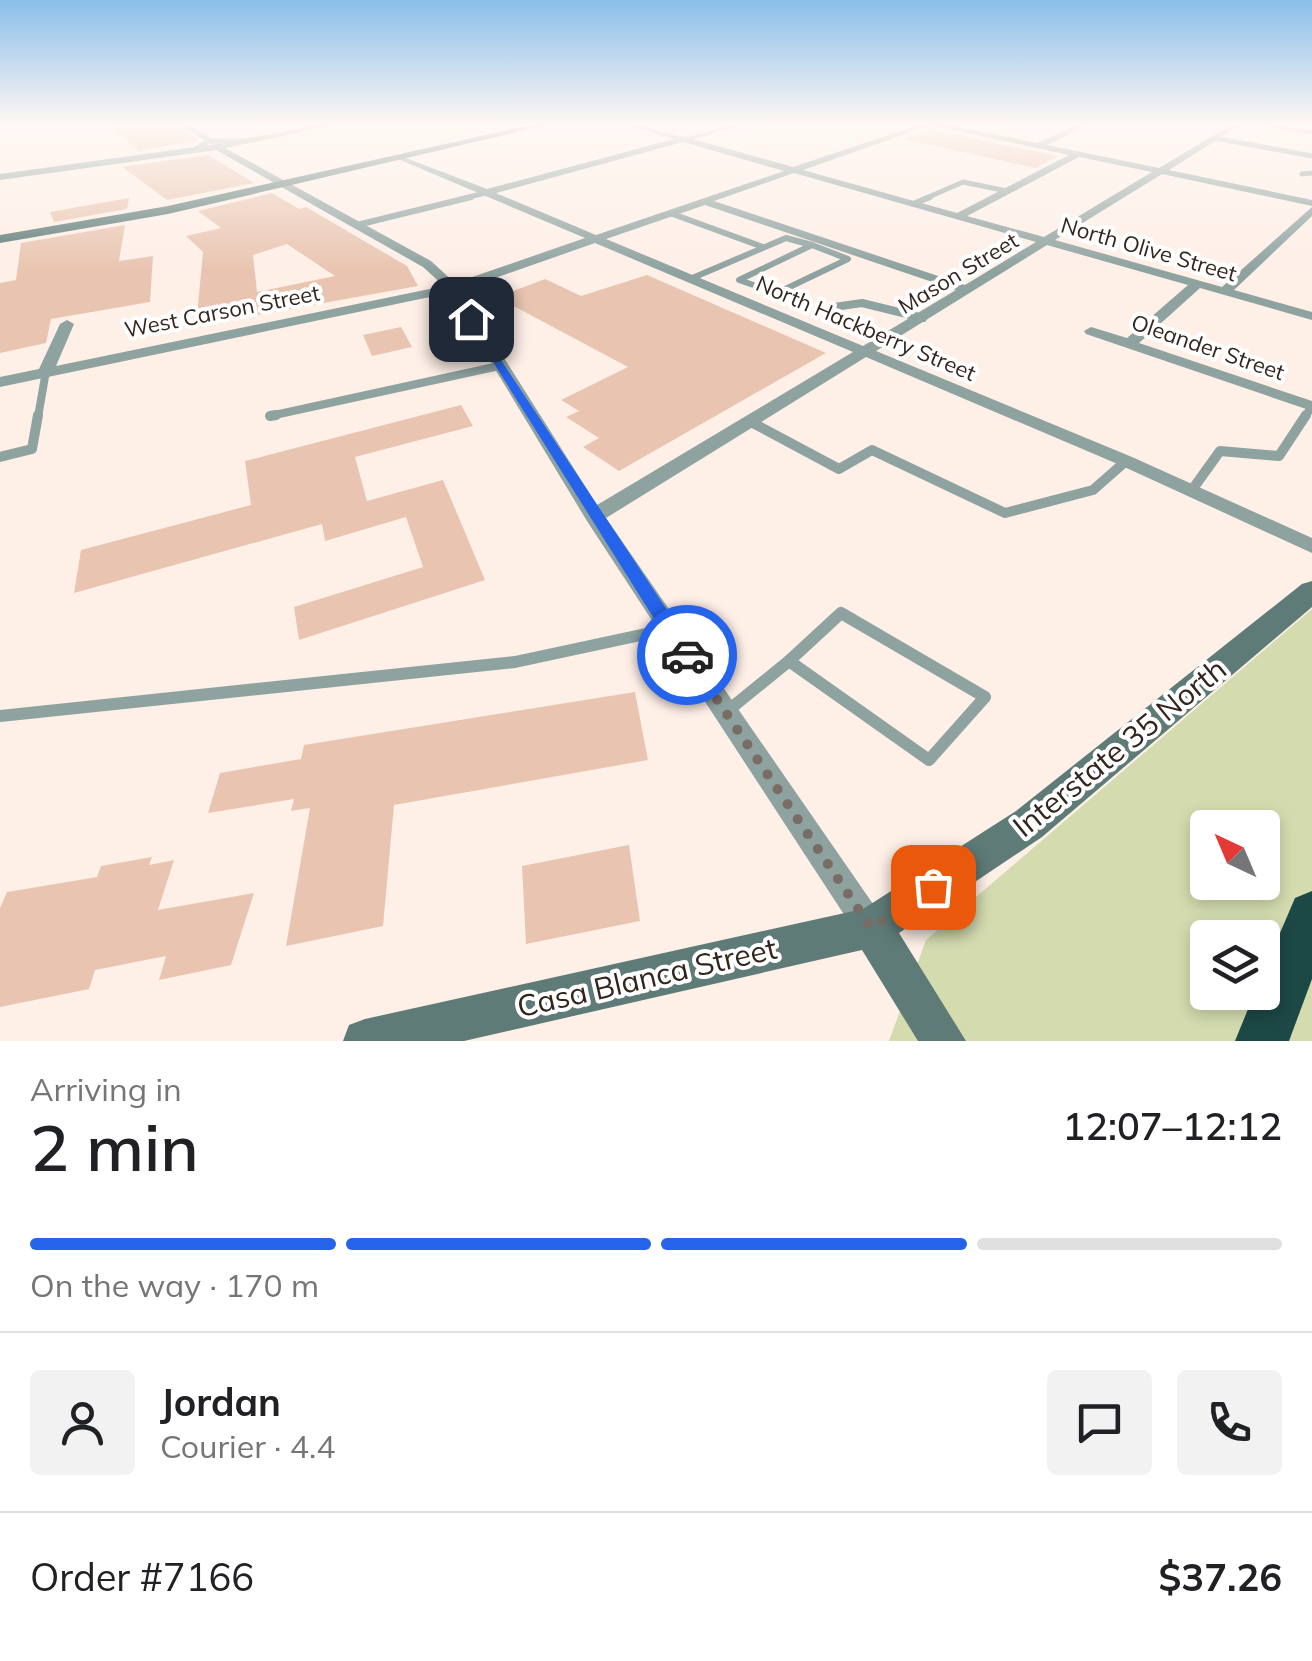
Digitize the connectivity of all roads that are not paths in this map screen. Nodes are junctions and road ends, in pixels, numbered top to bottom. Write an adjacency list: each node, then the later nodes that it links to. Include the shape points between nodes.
1 (32, 173): 13 (street)
2 (264, 173): 14 (street)
3 (333, 173): 14 (street)
4 (438, 173): 16 (street, North Hackberry Street)
5 (558, 173): 16 (street)
6 (787, 173): 17 (street, West Carson Street)
7 (803, 173): 18 (street, North Olive Street)
8 (1042, 173): 15 (street)
9 (1160, 173): 25 (street, Mason Street)
10 (1164, 173): 19 (street)
11 (1312, 173): 12 (lane)
12 (1302, 174)
13 (0, 177)
14 (284, 184): 22 (street); 23 (street)
15 (1007, 191): 18 (lane, via 963,182); 21 (street)
16 (485, 192): 22 (lane); 24 (street, North Hackberry Street)
17 (704, 202): 20 (street, West Carson Street); 32 (street)
18 (913, 204): 21 (street, North Olive Street)
19 (1312, 206): 33 (street)
20 (670, 213): 24 (street, West Carson Street); 27 (lane)
21 (958, 216): 25 (street, North Olive Street)
22 (357, 225): 31 (street, via 427,264)
23 (0, 239)
24 (596, 239): 28 (street, North Hackberry Street); 31 (street, West Carson Street)
25 (1048, 242): 29 (street, North Olive Street); 32 (street, Mason Street)
26 (812, 245): 27 (lane, via 786,238); 30 (lane, via 739,278); 30 (lane, via 848,259 776,293)
27 (764, 247): 28 (lane)
28 (690, 279): 34 (street, North Hackberry Street)
29 (1198, 283): 33 (street, North Olive Street); 40 (street)
30 (756, 287): 34 (lane)
31 (453, 288): 42 (street); 43 (street, West Carson Street)
32 (968, 290): 37 (street, Mason Street)
33 (1224, 291): 36 (street, North Olive Street)
34 (734, 297): 41 (street, North Hackberry Street)
35 (834, 307): 37 (lane, via 862,303)
36 (1312, 316)
37 (923, 318): 41 (street, Mason Street)
38 (67, 324): 43 (street)
39 (1090, 332): 40 (street, Oleander Street)
40 (1129, 344): 45 (street, Oleander Street)
41 (865, 353): 47 (street, Mason Street); 49 (street, North Hackberry Street)
42 (499, 366): 46 (lane); 51 (street)
43 (46, 371): 44 (street, West Carson Street); 48 (lane, via 32,449)
44 (0, 382)
45 (1312, 406): 50 (lane, via 1279,456 1220,451)
46 (270, 416)
47 (751, 422): 49 (lane, via 840,470 872,450 1005,513 1092,490); 51 (street, Mason Street)
48 (0, 457)
49 (1126, 461): 50 (street, North Hackberry Street)
50 (1192, 490): 52 (street, North Hackberry Street)
51 (594, 516): 54 (street)
52 (1312, 546)
53 (1312, 591): 59 (street, Interstate 35 North, via 1029,824)
54 (670, 629): 56 (street); 57 (lane, via 516,662)
55 (789, 661): 55 (lane, via 929,760 985,696 841,613); 56 (lane)
56 (724, 714): 59 (street)
57 (0, 716)
58 (1312, 915): 62 (highway)
59 (871, 928): 60 (street, Casa Blanca Street); 61 (street)
60 (365, 1041)
61 (944, 1041)
62 (1262, 1041)

